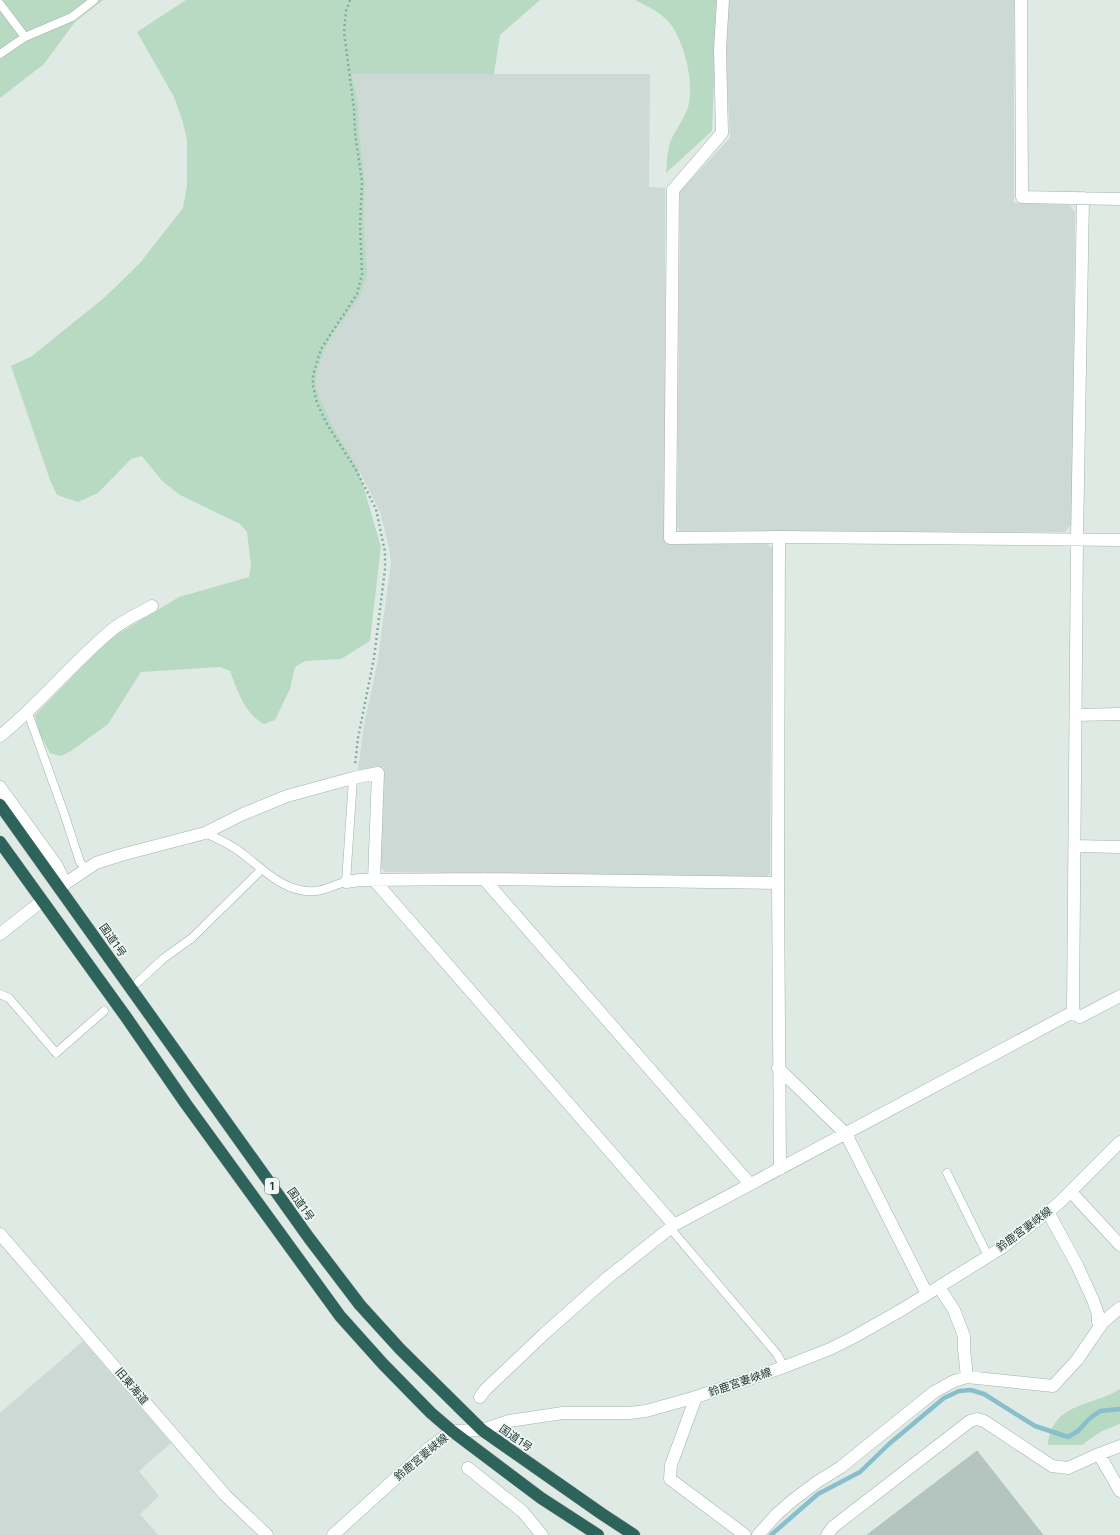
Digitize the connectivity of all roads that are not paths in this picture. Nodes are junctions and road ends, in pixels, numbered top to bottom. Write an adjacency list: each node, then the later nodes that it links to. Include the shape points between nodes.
1 (94, 0): 5 (lane, via 72,17)
2 (722, 0): 9 (street, via 722,133 673,190 670,538)
3 (1021, 0): 7 (street, via 1022,197)
4 (0, 4): 5 (lane)
5 (24, 37): 6 (lane)
6 (0, 54)
7 (1083, 198): 8 (street); 10 (street)
8 (1120, 199)
9 (779, 537): 10 (street); 29 (street)
10 (1077, 539): 11 (street); 14 (street)
11 (1120, 540)
12 (152, 606): 13 (street, via 114,628)
13 (28, 713): 16 (street); 24 (lane, via 80,862)
14 (1076, 714): 15 (street); 22 (street)
15 (1120, 714)
16 (0, 736)
17 (353, 778): 20 (street, via 287,796); 27 (street, via 378,773); 28 (lane)
18 (0, 787): 30 (street, via 57,866)
19 (0, 804): 30 (highway, 国道1号 / 1)
20 (205, 833): 24 (street, via 121,855); 25 (lane, via 231,846)
21 (0, 842): 31 (highway, 1)
22 (1075, 846): 23 (street); 37 (street)
23 (1120, 847)
24 (86, 869): 30 (street)
25 (261, 870): 28 (lane, via 278,882 299,890 317,891); 33 (lane, via 192,938 164,958)
26 (484, 879): 27 (street); 29 (street); 43 (street)
27 (374, 880): 28 (street); 46 (street)
28 (346, 882)
29 (778, 883): 38 (street)
30 (63, 886): 58 (highway, 国道1号 / 1, via 309,1238 360,1305 400,1349)
31 (42, 901): 32 (street); 59 (highway, 1, via 340,1316 383,1364)
32 (0, 934)
33 (138, 982)
34 (0, 994): 36 (lane, via 9,998 56,1053)
35 (1120, 996): 37 (street, via 1080,1017)
36 (104, 1011)
37 (1074, 1012): 39 (street)
38 (778, 1068): 39 (street); 41 (street)
39 (846, 1134): 41 (street); 51 (street)
40 (1120, 1142): 44 (street, 鈴鹿宮妻峡線)
41 (780, 1169): 43 (street)
42 (947, 1173): 49 (lane)
43 (750, 1184): 46 (street)
44 (1071, 1192): 45 (street, 鈴鹿宮妻峡線); 48 (street)
45 (1048, 1212): 49 (street, 鈴鹿宮妻峡線); 53 (street, via 1093,1300)
46 (672, 1227): 54 (lane, via 777,1354); 56 (street, via 606,1279)
47 (0, 1234): 66 (street, 旧東海道, via 225,1495)
48 (1120, 1245)
49 (988, 1256): 50 (street, 鈴鹿宮妻峡線)
50 (939, 1287): 51 (street, 鈴鹿宮妻峡線); 55 (street, via 954,1310 964,1336)
51 (928, 1294): 54 (street, 鈴鹿宮妻峡線, via 852,1338)
52 (1120, 1308): 53 (street)
53 (1100, 1326): 55 (street, via 1077,1360 1053,1386)
54 (784, 1367): 57 (street, 鈴鹿宮妻峡線)
55 (967, 1377): 70 (street, via 934,1392 841,1468 793,1500)
56 (480, 1397)
57 (696, 1397): 58 (street, 鈴鹿宮妻峡線, via 646,1411 563,1413 509,1422); 69 (street, via 671,1465 670,1479)
58 (482, 1430): 59 (street, 鈴鹿宮妻峡線); 68 (highway, 国道1号 / 1)
59 (452, 1431): 64 (highway, 1, via 541,1498); 67 (street, 鈴鹿宮妻峡線, via 429,1448)
60 (1120, 1446): 61 (street)
61 (1099, 1454): 63 (street); 71 (street, via 1068,1468 1052,1466 984,1421 970,1421 833,1526)
62 (468, 1468): 65 (street, via 523,1512)
63 (1120, 1491)
64 (593, 1532)
65 (539, 1534)
66 (267, 1535)
67 (333, 1535)
68 (634, 1535)
69 (745, 1535)
70 (758, 1535)
71 (827, 1535)

